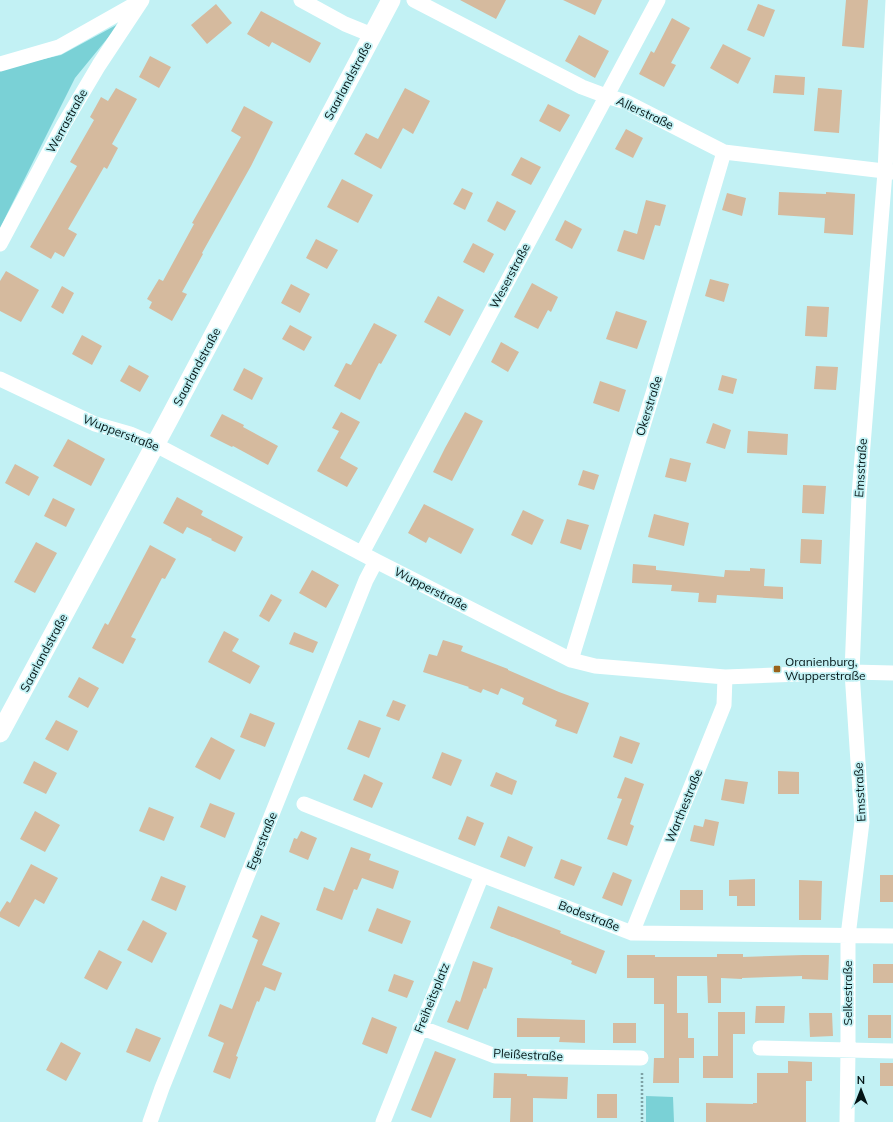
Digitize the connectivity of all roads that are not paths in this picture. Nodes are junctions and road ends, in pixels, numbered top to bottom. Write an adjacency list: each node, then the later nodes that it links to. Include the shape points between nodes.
1 (301, 0): 7 (street, via 345,24)
2 (391, 0): 7 (street, Saarlandstraße)
3 (414, 0): 9 (street, Allerstraße, via 582,87)
4 (658, 0): 9 (street, Weserstraße)
5 (893, 0): 11 (street, Emsstraße)
6 (141, 1): 8 (street, Werrastraße, via 59,47); 12 (street, Werrastraße, via 64,124)
7 (372, 35): 14 (street, Saarlandstraße)
8 (0, 64)
9 (606, 96): 10 (street, Allerstraße, via 626,102); 15 (street, Weserstraße)
10 (724, 152): 11 (street, Allerstraße); 17 (street, Okerstraße)
11 (889, 172): 18 (street, Emsstraße, via 859,495)
12 (0, 244)
13 (0, 379): 14 (street, Wupperstraße, via 95,424)
14 (156, 445): 15 (street, Wupperstraße); 21 (street, Saarlandstraße)
15 (362, 553): 16 (street, Wupperstraße)
16 (376, 561): 17 (street, Wupperstraße); 32 (street, Egerstraße, via 363,587)
17 (571, 660): 20 (street, Wupperstraße, via 595,666)
18 (852, 672): 19 (street, Wupperstraße); 20 (street, Wupperstraße); 25 (street, Emsstraße, via 862,822)
19 (893, 673)
20 (725, 677): 24 (street, Warthestraße, via 724,705)
21 (0, 734)
22 (304, 804): 23 (street, Bodestraße)
23 (482, 875): 24 (street, Bodestraße); 27 (street, Freiheitsplatz)
24 (632, 933): 25 (street, Bodestraße)
25 (848, 936): 26 (street, Bodestraße); 29 (street, Selkestraße)
26 (893, 936)
27 (420, 1027): 31 (street, Pleißestraße, via 496,1056); 33 (street, Freiheitsplatz)
28 (760, 1048): 29 (street)
29 (848, 1050): 30 (street); 34 (street, Selkestraße)
30 (893, 1051)
31 (641, 1058)
32 (150, 1122)
33 (383, 1122)
34 (847, 1122)

